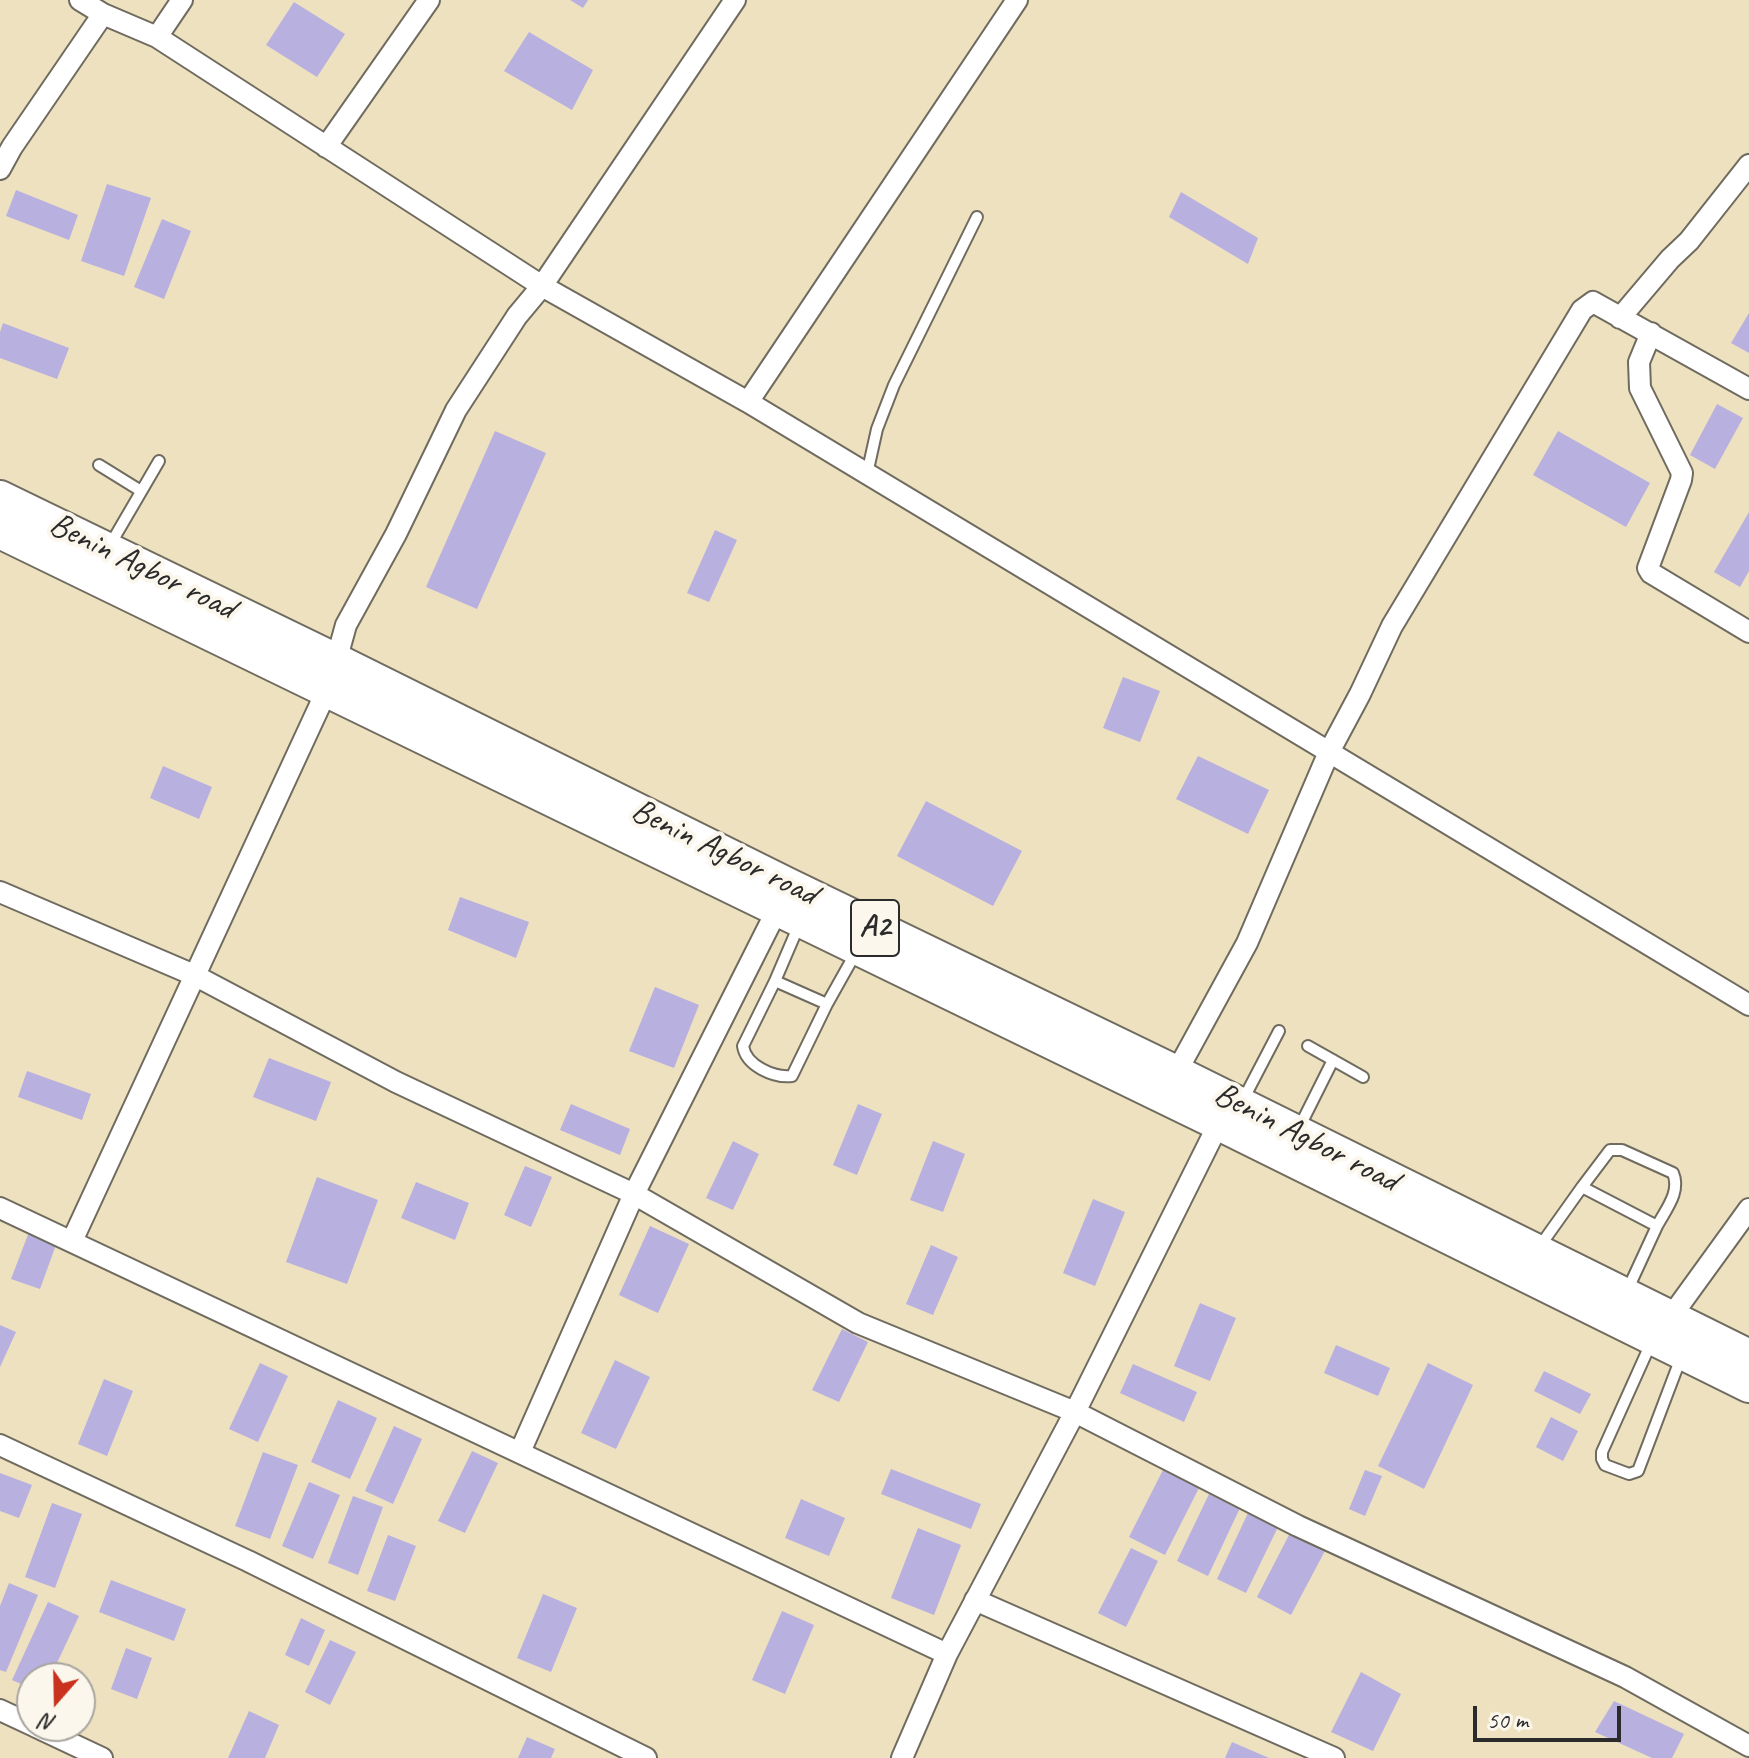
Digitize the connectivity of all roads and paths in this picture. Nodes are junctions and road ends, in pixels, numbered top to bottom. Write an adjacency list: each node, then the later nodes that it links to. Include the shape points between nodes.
1 (80, 0): 6 (street)
2 (182, 0): 7 (street)
3 (429, 0): 8 (street)
4 (735, 0): 12 (street)
5 (1017, 0): 16 (street)
6 (103, 14): 7 (street); 10 (street)
7 (157, 37): 8 (street)
8 (326, 147): 12 (street)
9 (1749, 165): 13 (street)
10 (0, 169)
11 (977, 217): 19 (lane, via 894,385)
12 (542, 286): 16 (street); 25 (street, via 456,410 346,625)
13 (1620, 318): 14 (street); 26 (street, via 1593,302 1582,310 1392,626)
14 (1651, 333): 15 (street); 24 (street, via 1639,362 1640,388 1682,473 1648,568)
15 (1749, 389)
16 (748, 402): 19 (street)
17 (159, 461): 20 (lane)
18 (99, 465): 20 (lane)
19 (867, 474): 26 (street)
20 (141, 491): 23 (lane)
21 (0, 498): 23 (highway, Benin Agbor road / A2)
22 (0, 531): 25 (highway, Benin Agbor road / A2)
23 (107, 550): 25 (highway, Benin Agbor road / A2)
24 (1749, 632)
25 (332, 675): 28 (highway, Benin Agbor road / A2); 30 (street); 38 (highway, Benin Agbor road / A2, via 789,886)
26 (1329, 752): 33 (street); 38 (street, via 1247,943)
27 (0, 892): 30 (street)
28 (790, 914): 29 (highway, Benin Agbor road / A2); 31 (lane); 42 (street)
29 (858, 947): 32 (lane); 38 (highway, Benin Agbor road / A2)
30 (194, 975): 42 (street, via 396,1082); 46 (street)
31 (775, 981): 32 (lane); 32 (lane, via 743,1046 752,1063 781,1077 792,1076)
32 (827, 1004)
33 (1749, 1005)
34 (1279, 1031): 39 (lane)
35 (1308, 1046): 36 (lane)
36 (1333, 1060): 37 (lane); 40 (lane)
37 (1363, 1077)
38 (1170, 1084): 39 (highway, Benin Agbor road / A2)
39 (1230, 1114): 40 (highway, Benin Agbor road / A2); 49 (highway, Benin Agbor road / A2); 52 (street)
40 (1297, 1134): 47 (highway, Benin Agbor road / A2)
41 (1582, 1187): 45 (lane); 45 (lane, via 1610,1150 1622,1150 1673,1173 1676,1192); 47 (lane)
42 (634, 1194): 52 (street, via 858,1323); 54 (street)
43 (0, 1208): 46 (street)
44 (1749, 1209): 49 (street)
45 (1657, 1226): 48 (lane)
46 (72, 1241): 54 (street)
47 (1536, 1252): 48 (highway, Benin Agbor road / A2)
48 (1624, 1296): 49 (highway, Benin Agbor road / A2)
49 (1668, 1336): 49 (lane, via 1602,1452 1605,1465 1629,1474 1638,1471); 50 (highway, Benin Agbor road / A2); 51 (highway, Benin Agbor road / A2)
50 (1749, 1357)
51 (1749, 1385)
52 (1075, 1412): 55 (street); 58 (street, via 1298,1526 1625,1677)
53 (0, 1445): 60 (street)
54 (520, 1452): 56 (street)
55 (975, 1600): 56 (street); 62 (street)
56 (947, 1654): 61 (street)
57 (68, 1742): 59 (street)
58 (1749, 1746)
59 (102, 1758)
60 (646, 1758)
61 (902, 1758)
62 (1334, 1758)

